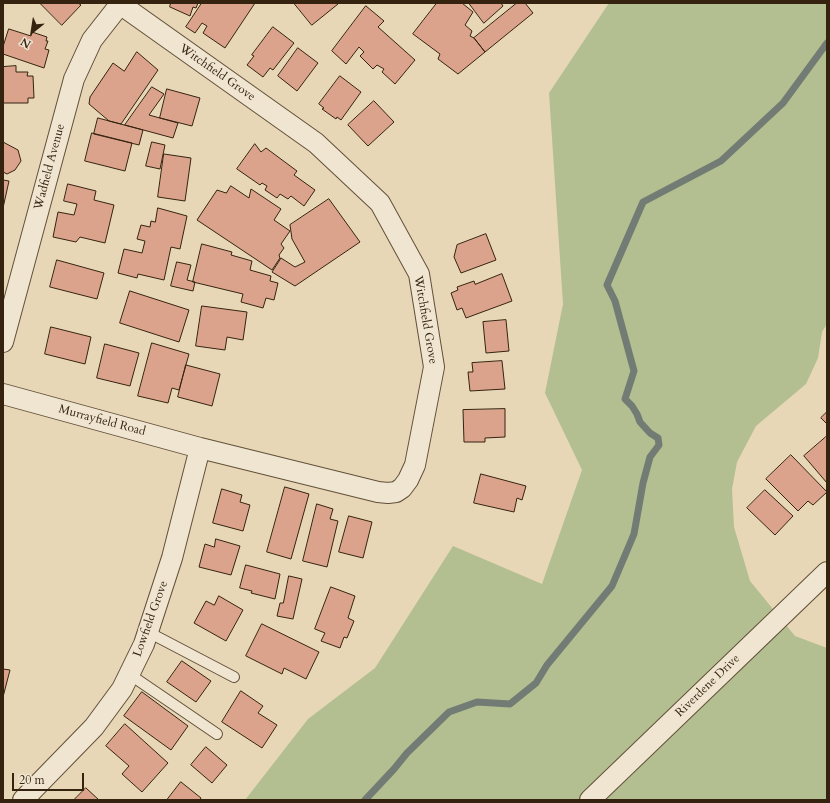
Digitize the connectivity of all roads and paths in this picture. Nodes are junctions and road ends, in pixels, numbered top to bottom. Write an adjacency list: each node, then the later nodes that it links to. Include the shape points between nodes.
1 (120, 4): 2 (street, Wadfield Avenue, via 92,40 74,79); 4 (street, Witchfield Grove, via 316,143 380,203 419,274 434,367 415,465 402,488 396,492 378,492)
2 (3, 342)
3 (3, 394): 4 (street, Murrayfield Road)
4 (200, 448): 6 (street, Lowfield Grove, via 172,558)
5 (827, 572): 11 (street, Riverdene Drive)
6 (148, 632): 7 (street, Lowfield Grove); 8 (lane)
7 (129, 674): 9 (lane); 10 (street, Lowfield Grove, via 122,688 94,726)
8 (234, 677)
9 (217, 734)
10 (23, 800)
11 (590, 800)

